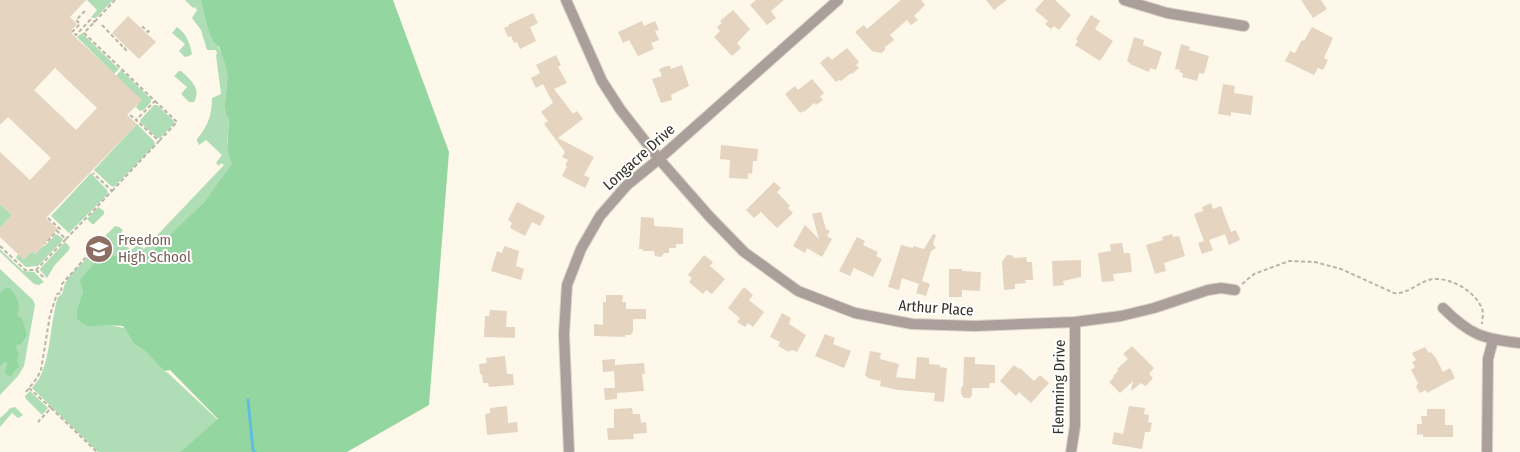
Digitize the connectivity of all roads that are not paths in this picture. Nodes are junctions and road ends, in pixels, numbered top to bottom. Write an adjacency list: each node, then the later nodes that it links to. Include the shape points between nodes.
1 (566, 0): 5 (street, Arthur Place, via 602,81)
2 (838, 0): 5 (street, Longacre Drive)
3 (1124, 0): 4 (street, via 1167,14)
4 (1244, 26)
5 (659, 159): 8 (street, Arthur Place, via 744,252 798,291 856,313 912,324 974,326); 11 (street, Longacre Drive, via 627,185 600,216 581,249 567,285 564,334)
6 (1235, 290): 8 (street, Arthur Place, via 1208,290 1146,310)
7 (1443, 308): 9 (street, via 1457,322)
8 (1075, 322): 12 (street, Flemming Drive, via 1075,426)
9 (1493, 340): 10 (street); 13 (street, via 1488,359)
10 (1520, 343)
11 (569, 452)
12 (1071, 452)
13 (1487, 452)

